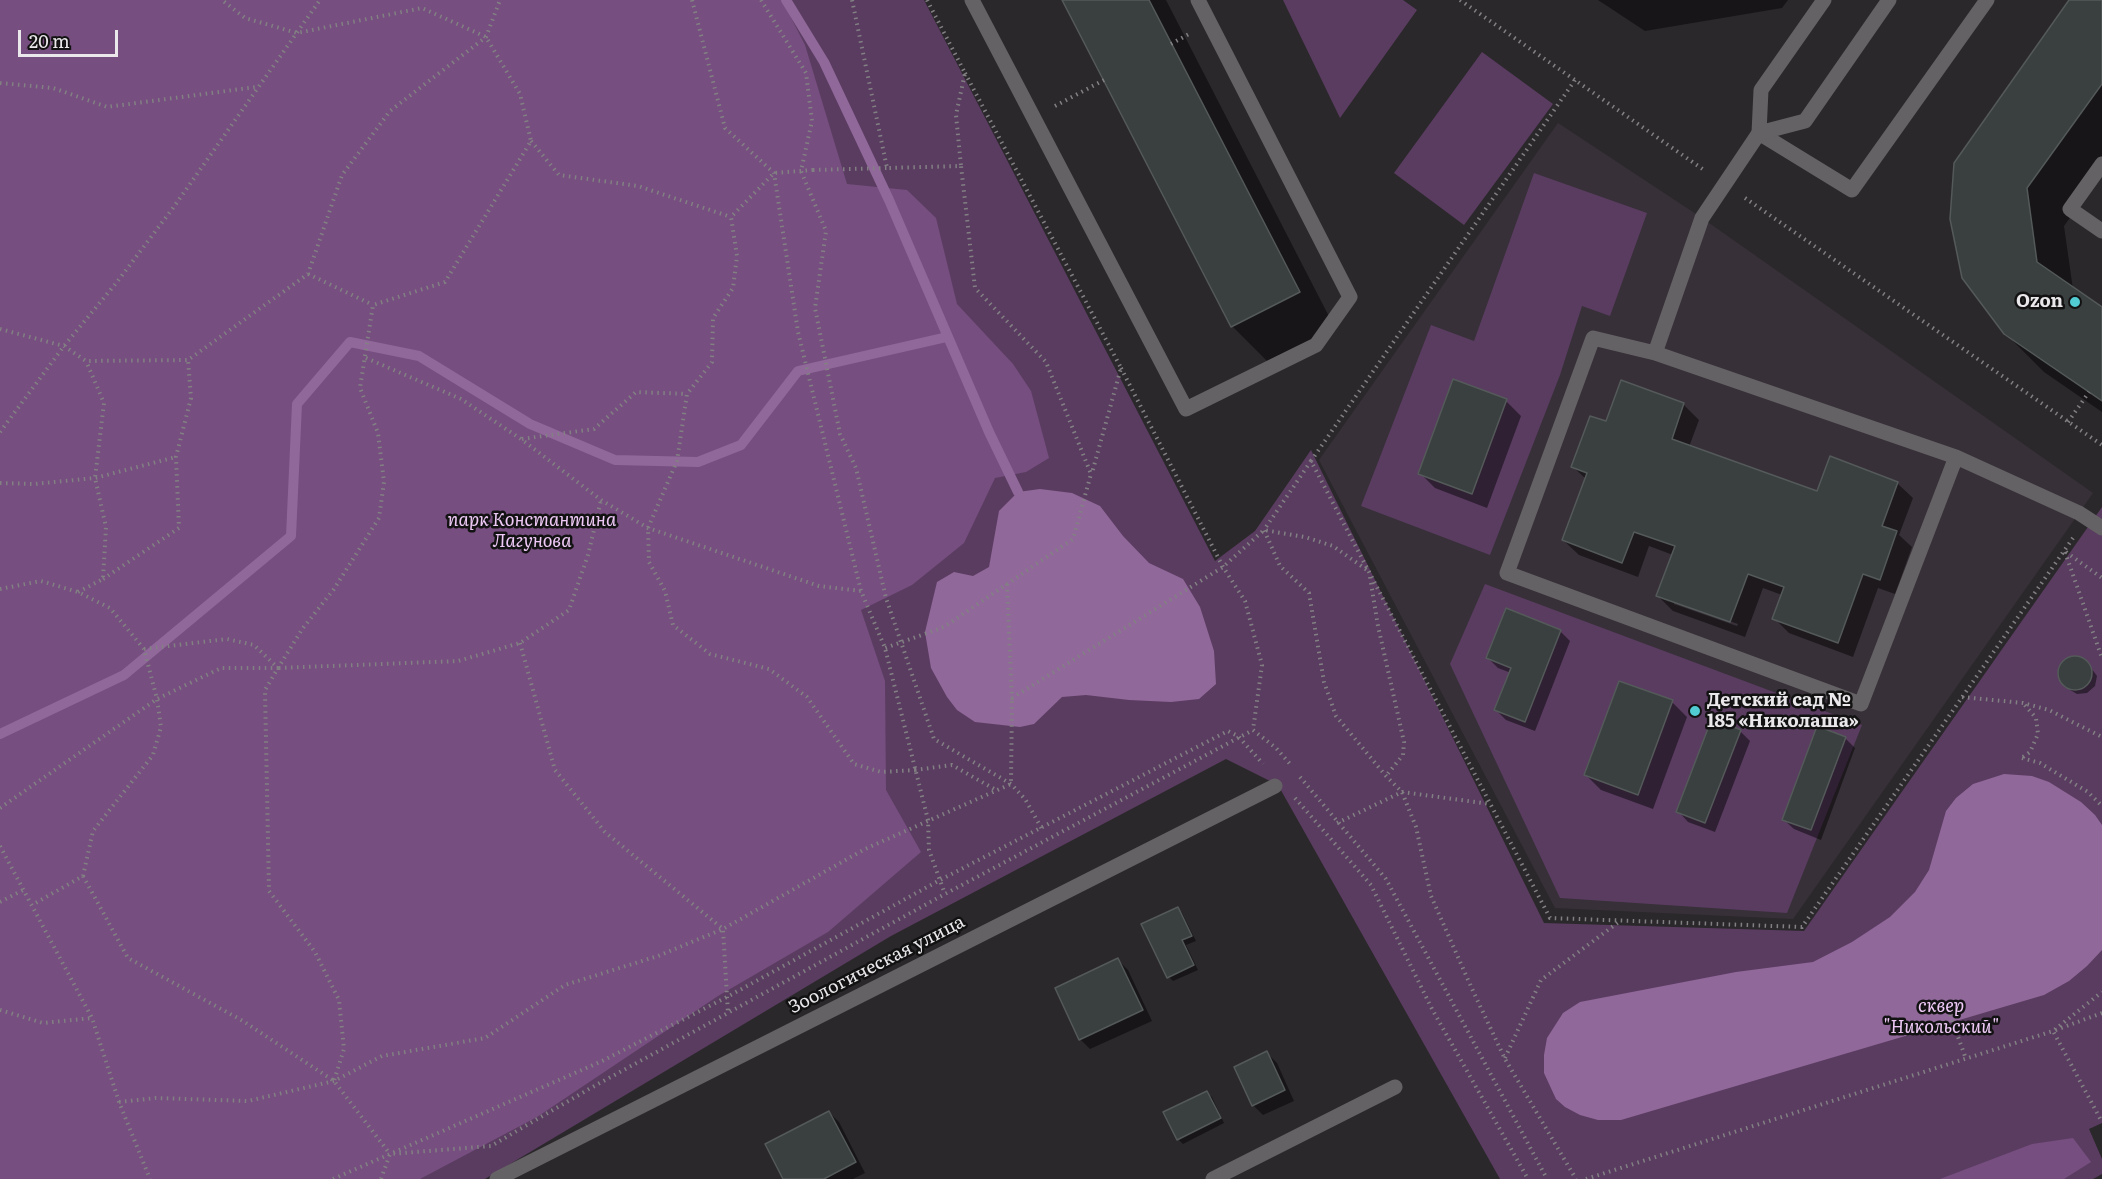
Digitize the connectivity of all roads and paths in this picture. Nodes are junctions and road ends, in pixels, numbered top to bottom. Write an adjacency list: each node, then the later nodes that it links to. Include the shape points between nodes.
1 (222, 0): 14 (path, via 245,18)
2 (320, 0): 14 (path)
3 (500, 0): 15 (path)
4 (692, 0): 27 (path, via 725,128)
5 (761, 0): 26 (path, via 806,73 812,121)
6 (852, 0): 25 (path)
7 (927, 0): 16 (path)
8 (972, 0): 20 (street)
9 (1198, 0): 20 (street, via 1350,297 1316,345 1186,409)
10 (1460, 0): 28 (path)
11 (1824, 0): 21 (street, via 1761,90)
12 (1889, 0): 21 (street, via 1805,121)
13 (1987, 0): 21 (street, via 1852,190)
14 (297, 33): 15 (path, via 422,8); 19 (path)
15 (486, 37): 22 (path, via 520,94); 31 (path, via 383,120 342,175)
16 (965, 73): 24 (path, via 956,115); 39 (path)
17 (1104, 80): 20 (path)
18 (0, 83): 19 (path, via 53,88 107,107)
19 (257, 87): 34 (path, via 173,208)
20 (1034, 118)
21 (1759, 133): 28 (street)
22 (531, 141): 29 (path, via 559,175 638,186); 32 (path, via 445,282)
23 (2102, 164): 30 (street, via 2070,209)
24 (961, 166): 25 (path); 49 (path, via 975,288 1046,362)
25 (887, 168): 26 (path, bridge)
26 (801, 171): 27 (path, bridge); 63 (path, via 826,231 815,308 840,434 856,468 886,598)
27 (774, 173): 29 (path, bridge); 61 (path, via 798,332)
28 (1725, 184): 35 (street, via 1702,218); 42 (path)
29 (731, 217): 41 (path, bridge, via 737,256 733,288 713,318 712,362)
30 (2102, 231)
31 (308, 274): 32 (path); 37 (path)
32 (373, 304): 36 (path)
33 (0, 329): 34 (path)
34 (64, 346): 38 (path); 43 (path)
35 (1655, 353): 47 (street); 47 (street, via 1593,338 1507,573 1861,704)
36 (366, 358): 44 (path, via 461,399); 68 (path, via 360,388 378,433 384,482 379,518)
37 (188, 360): 38 (path); 46 (path, via 191,398)
38 (86, 362): 50 (path, via 104,403)
39 (1121, 368): 49 (path); 56 (path)
40 (2089, 392): 42 (path)
41 (687, 394): 44 (path, via 636,393 594,429); 53 (path, bridge, via 676,461)
42 (2068, 422): 45 (path)
43 (0, 432)
44 (521, 439): 52 (path)
45 (2102, 445)
46 (176, 457): 50 (path); 58 (path, via 178,528)
47 (1956, 457): 54 (street, via 2079,513)
48 (1311, 461): 55 (path)
49 (1091, 474): 59 (path, via 1073,539)
50 (95, 478): 51 (path); 58 (path, via 106,527)
51 (0, 483)
52 (601, 500): 53 (path); 64 (path, via 588,555 568,609)
53 (648, 528): 61 (path, via 819,586); 77 (path, bridge, via 649,562 665,591 673,625 710,654 770,669 798,690 854,764 881,772)
54 (2102, 528)
55 (1264, 530): 56 (path); 78 (path, via 1280,566 1309,593 1324,682 1336,716); 78 (path, via 1333,546 1369,572 1404,742 1403,756)
56 (1223, 567): 69 (path); 73 (path, via 1245,601 1262,665)
57 (2102, 578): 67 (path, via 2065,551)
58 (103, 579): 62 (path)
59 (1007, 584): 63 (path, via 944,627); 69 (path)
60 (0, 589): 62 (path, via 41,581)
61 (861, 591): 65 (path)
62 (78, 592): 66 (path, via 110,608)
63 (901, 642): 65 (path); 79 (path, via 934,739)
64 (520, 643): 68 (path, via 458,661); 97 (path, via 555,770 605,832)
65 (885, 648): 77 (path)
66 (144, 649): 68 (path, via 227,639 254,645); 71 (path)
67 (2102, 658)
68 (278, 668): 71 (path, via 221,668); 108 (path, via 265,690 269,891 315,952 339,1000 344,1049)
69 (1012, 698): 79 (path)
70 (1961, 698): 72 (path)
71 (157, 699): 85 (path); 90 (path, via 161,727 153,755 93,831)
72 (2022, 702): 75 (path, via 2049,710); 84 (path, via 2036,718 2038,734 2030,752 2022,758 2040,763 2088,792)
73 (1253, 730): 74 (path); 87 (path, via 1276,748)
74 (1238, 736): 76 (path); 88 (path, via 1228,731); 93 (path)
75 (2102, 737)
76 (1266, 767)
77 (915, 770): 81 (path, via 952,765); 86 (path)
78 (1386, 776): 82 (path)
79 (1011, 784): 81 (path); 88 (path)
80 (1281, 788): 116 (street, Зоологическая улица); 118 (path, via 1371,885 1432,1009)
81 (997, 790): 86 (path)
82 (1402, 792): 83 (path); 87 (path); 106 (path, via 1416,827 1431,896)
83 (1491, 805)
84 (2102, 806)
85 (0, 808)
86 (928, 820): 91 (path, via 929,850); 97 (path, via 865,849)
87 (1337, 823): 119 (path, via 1386,879)
88 (1042, 829): 91 (path)
89 (0, 846): 92 (path)
90 (82, 876): 95 (path); 108 (path, via 128,958 243,1021)
91 (940, 880): 93 (path); 99 (path)
92 (23, 890): 94 (path); 95 (path)
93 (945, 894): 102 (path)
94 (0, 902)
95 (32, 905): 104 (path)
96 (1621, 921): 106 (path, via 1540,980)
97 (723, 929): 99 (path); 108 (path, via 658,956 566,986 485,1038 382,1056)
98 (2102, 992): 105 (path)
99 (727, 997): 102 (path); 112 (path, via 600,1062)
100 (1948, 1009): 107 (path)
101 (0, 1010): 104 (path, via 43,1023)
102 (728, 1013): 112 (path, via 491,1146)
103 (2102, 1013): 105 (path)
104 (92, 1018): 110 (path)
105 (2053, 1031): 107 (path); 111 (path)
106 (1505, 1059): 120 (path)
107 (1966, 1059): 121 (path)
108 (334, 1081): 110 (path, via 248,1101 156,1098); 112 (path)
109 (1395, 1087): 117 (street)
110 (119, 1102): 113 (path)
111 (2102, 1122)
112 (390, 1154): 114 (path); 115 (path)
113 (150, 1179)
114 (333, 1179)
115 (381, 1179)
116 (498, 1179)
117 (1213, 1179)
118 (1528, 1179)
119 (1547, 1179)
120 (1576, 1179)
121 (1586, 1179)

